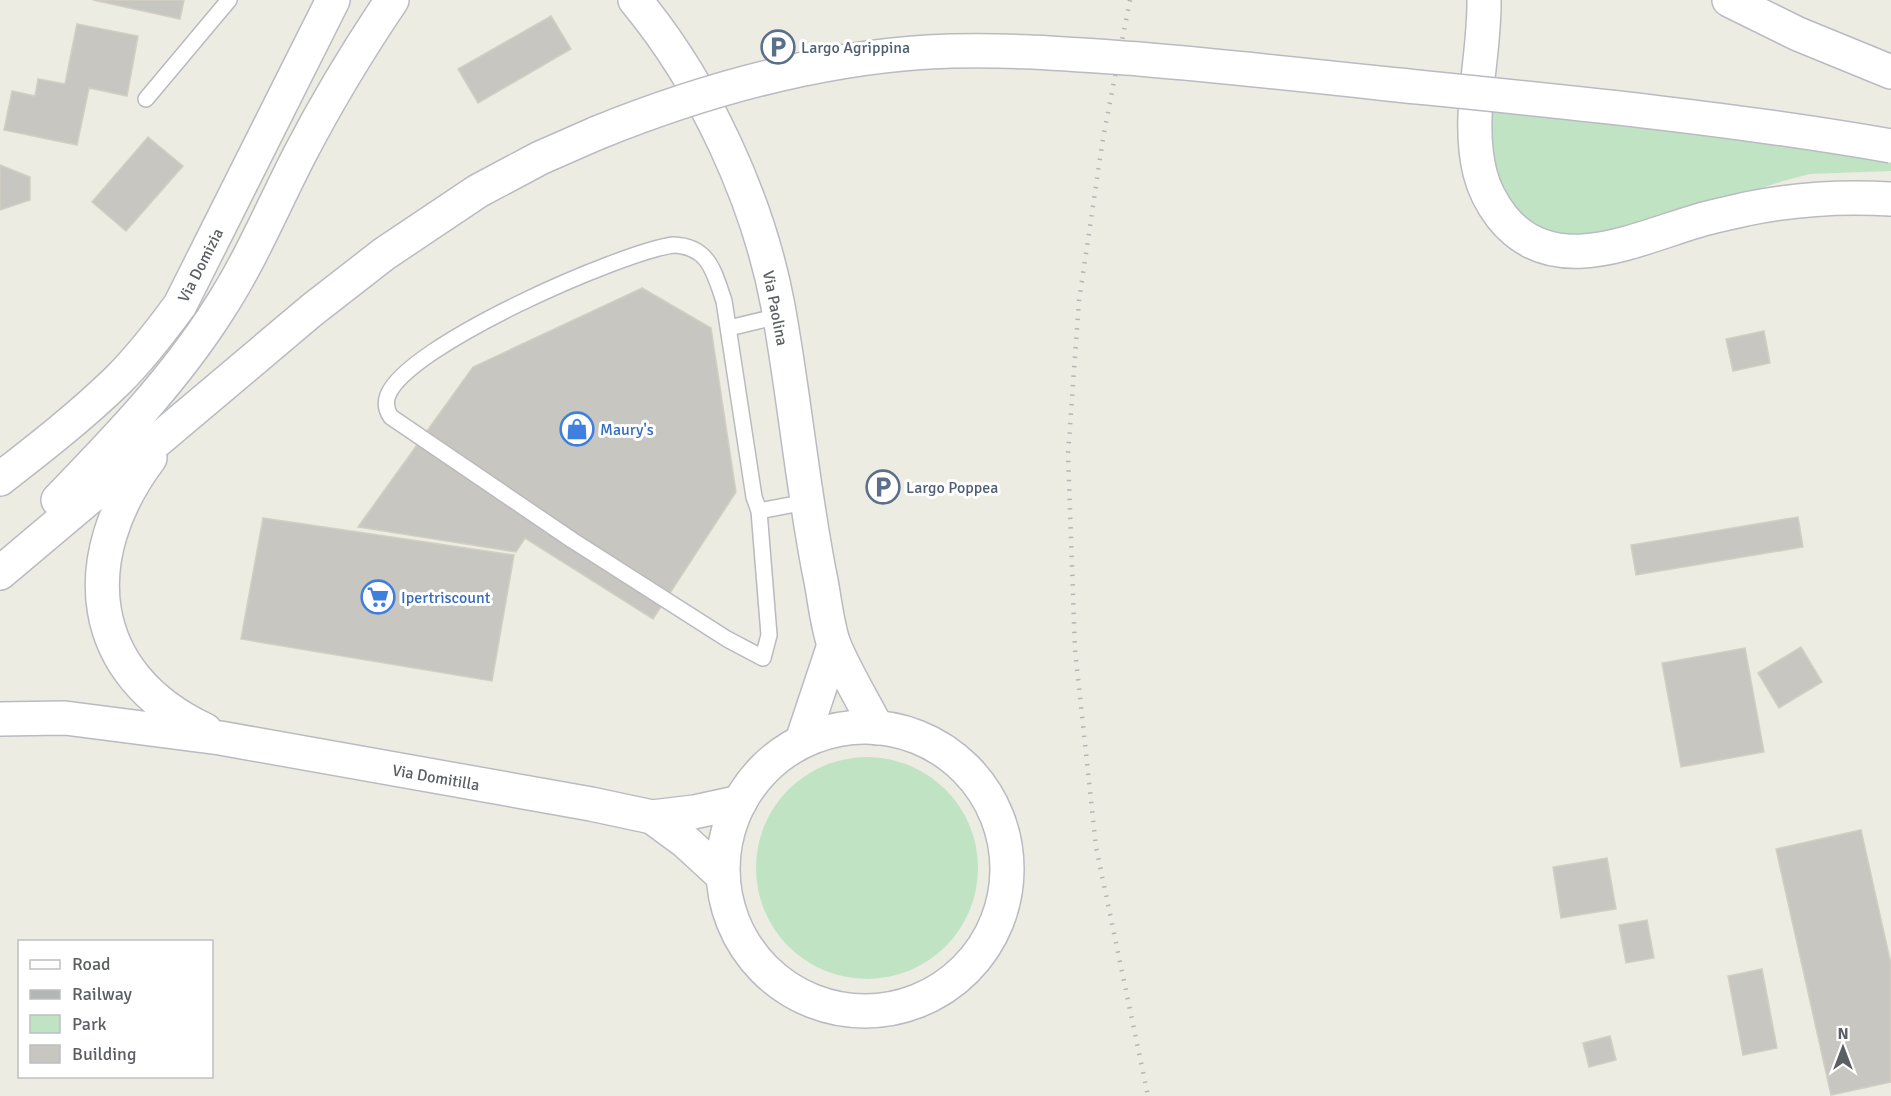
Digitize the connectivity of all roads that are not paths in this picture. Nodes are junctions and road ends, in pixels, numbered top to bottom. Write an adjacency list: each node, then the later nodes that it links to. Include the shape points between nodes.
1 (229, 0): 8 (lane)
2 (333, 0): 14 (main road, Via Domizia, via 180,305 118,380)
3 (392, 0): 17 (main road, via 321,114 219,309 130,425)
4 (635, 0): 11 (main road, Via Paolina, via 680,60 712,118 750,204)
5 (1484, 0): 10 (main road, via 1474,125 1479,171 1495,207 1509,225 1538,244 1564,250 1593,250 1766,205 1829,198)
6 (1728, 0): 7 (main road)
7 (1891, 72)
8 (146, 99)
9 (1891, 146): 13 (main road, bridge, via 1548,100 1037,51 907,54 808,69 691,99 597,133 488,186 415,232 312,310)
10 (1891, 199)
11 (779, 316): 12 (lane); 15 (main road, Via Paolina)
12 (729, 328): 16 (lane); 16 (lane, via 724,301 708,262 691,248 663,246 553,288 474,326 408,372 389,394 387,412 572,540 763,658 770,635)
13 (184, 417): 18 (main road); 22 (main road, via 140,472 116,519 104,558 102,597 111,636 131,672 163,705)
14 (0, 479)
15 (806, 502): 16 (lane); 19 (main road, Via Paolina)
16 (759, 511)
17 (0, 559)
18 (0, 573)
19 (834, 645): 21 (main road, Via Paolina); 23 (main road, Via Paolina)
20 (0, 719): 22 (main road, via 65,718)
21 (877, 728): 23 (main road, via 839,730); 26 (main road, via 927,741 956,759 986,795 999,821 1007,849 1008,879 1003,908 992,936 954,981 929,997 876,1011 851,1011 802,997 781,984 746,947 726,901)
22 (220, 738): 25 (main road, Via Domitilla)
23 (802, 741): 24 (main road, via 766,767)
24 (740, 802): 25 (main road, Via Domitilla); 26 (main road, via 724,850)
25 (652, 817): 26 (main road, Via Domitilla)
26 (723, 876)

